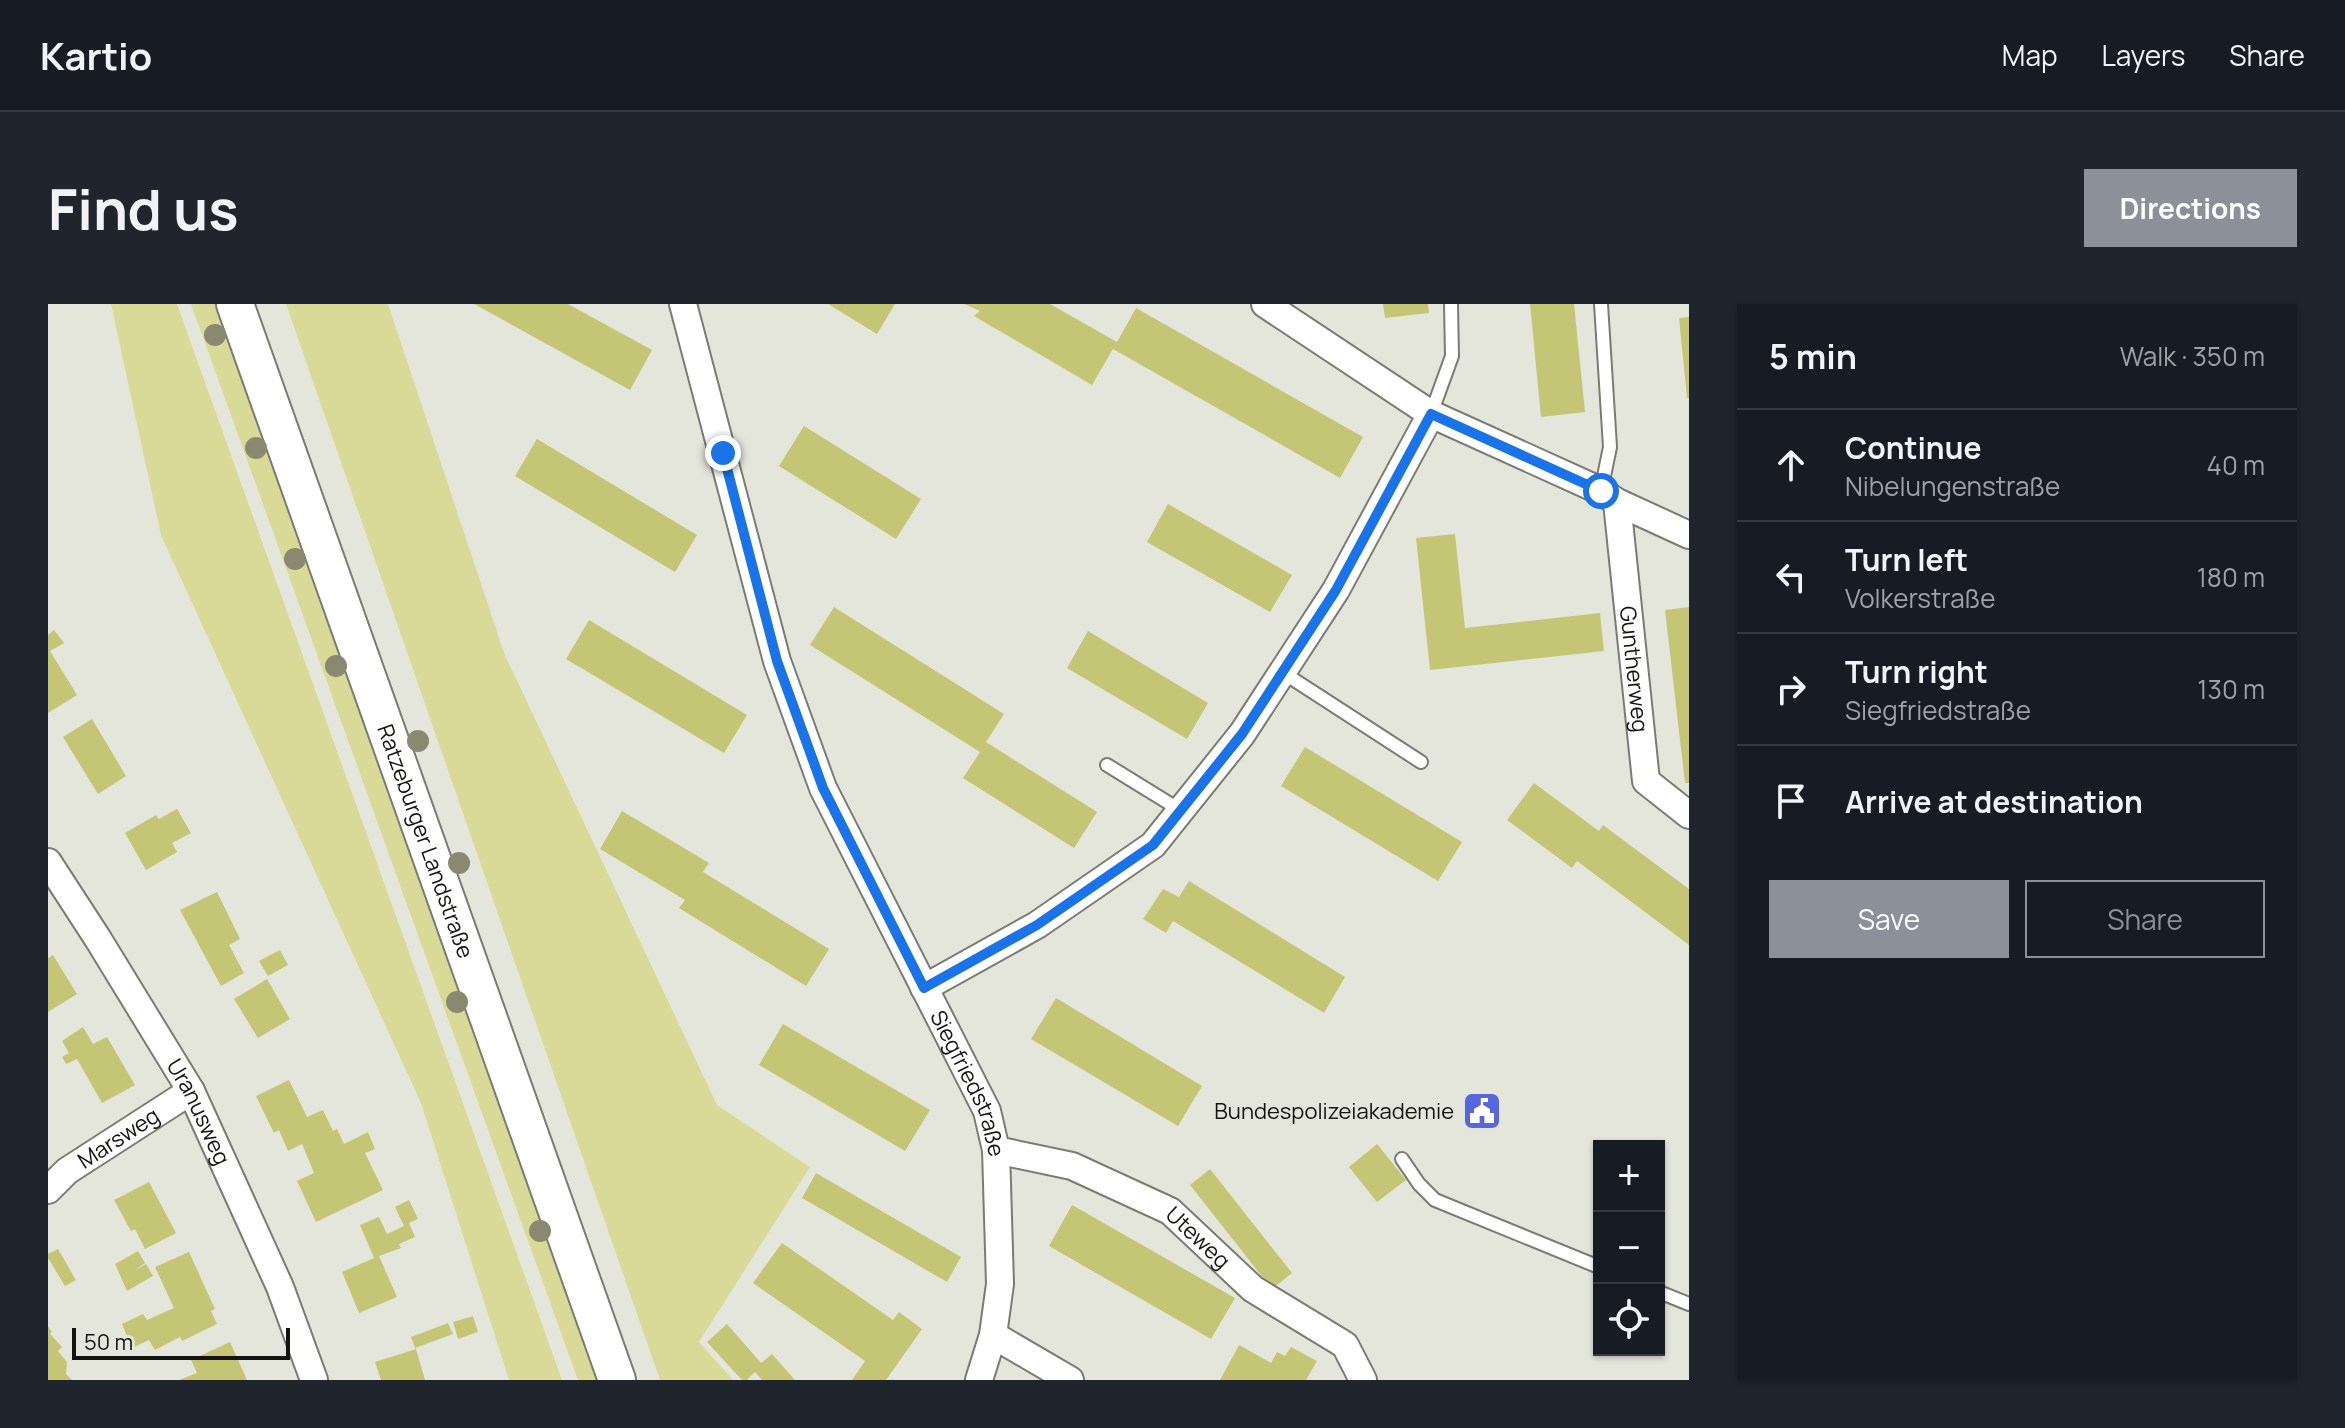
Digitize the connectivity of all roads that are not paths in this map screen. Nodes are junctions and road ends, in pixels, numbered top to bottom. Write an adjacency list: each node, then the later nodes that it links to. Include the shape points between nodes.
1 (235, 304): 26 (main road, Ratzeburger Landstraße)
2 (683, 304): 16 (street, Siegfriedstraße, via 777,661 823,788)
3 (1265, 304): 6 (street)
4 (1451, 304): 7 (lane, via 1452,356)
5 (1601, 304): 8 (lane)
6 (1290, 312): 7 (street)
7 (1431, 414): 8 (street); 10 (street, via 1336,590)
8 (1609, 497): 9 (street); 14 (street, Guntherweg, via 1646,781)
9 (1689, 535)
10 (1282, 672): 11 (lane); 13 (street, via 1242,734)
11 (1421, 762)
12 (1107, 765): 13 (lane)
13 (1180, 810): 16 (street, via 1153,845 1037,925)
14 (1689, 815)
15 (48, 862): 17 (street, Uranusweg)
16 (924, 988): 18 (street, Siegfriedstraße, via 987,1111)
17 (191, 1091): 20 (street, Marsweg, via 67,1171); 25 (street, Uranusweg, via 280,1287)
18 (996, 1150): 24 (street, Siegfriedstraße, via 1000,1284); 29 (street, Uteweg, via 1072,1166 1170,1211 1253,1289 1345,1345)
19 (1402, 1159): 21 (lane, via 1435,1200)
20 (48, 1190)
21 (1593, 1265)
22 (1665, 1294): 23 (lane)
23 (1689, 1304)
24 (993, 1335): 27 (street, Siegfriedstraße); 28 (street)
25 (314, 1380)
26 (617, 1380)
27 (979, 1380)
28 (1070, 1380)
29 (1363, 1380)

